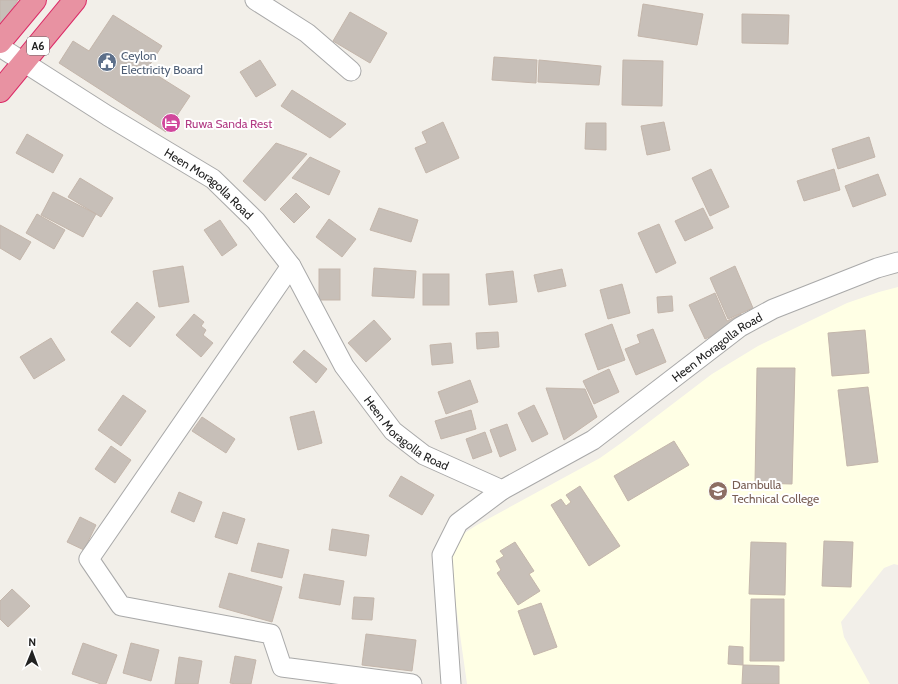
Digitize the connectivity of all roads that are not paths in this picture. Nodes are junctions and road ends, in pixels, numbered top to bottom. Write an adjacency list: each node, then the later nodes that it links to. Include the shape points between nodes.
1 (75, 0): 6 (highway, A6)
2 (254, 0): 7 (street, via 307,33)
3 (33, 1): 4 (highway, A6)
4 (0, 42)
5 (0, 47): 6 (street, Heen Moragolla Road)
6 (24, 62): 8 (highway, A6); 10 (street, Heen Moragolla Road, via 213,179 256,221)
7 (351, 72)
8 (0, 91)
9 (898, 262): 11 (street, Heen Moragolla Road, via 773,309 740,327 593,440)
10 (291, 266): 11 (street, Heen Moragolla Road, via 344,366 393,431 424,455); 12 (street, via 89,559 121,606 271,634 282,667)
11 (502, 490): 13 (street, via 458,523 442,555)
12 (412, 684)
13 (451, 684)

